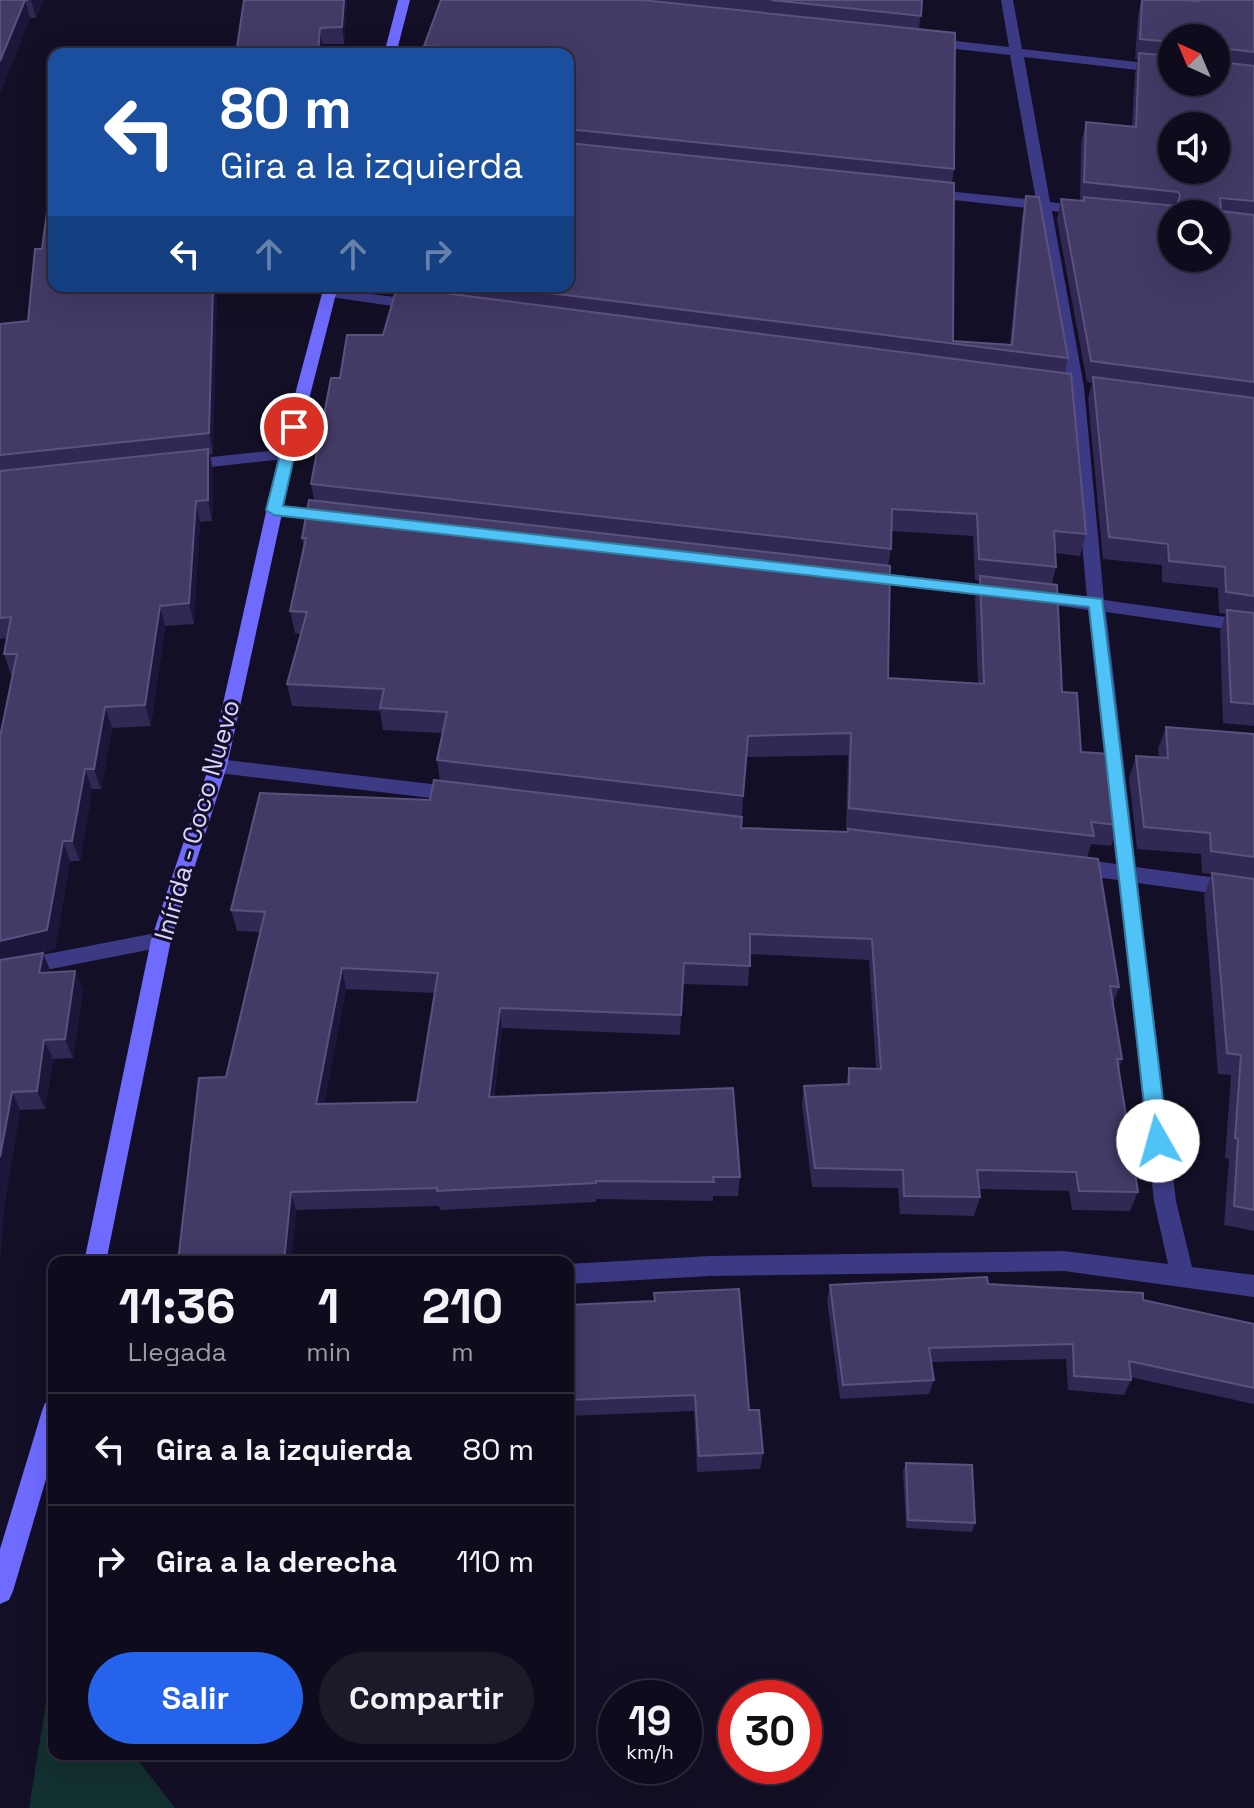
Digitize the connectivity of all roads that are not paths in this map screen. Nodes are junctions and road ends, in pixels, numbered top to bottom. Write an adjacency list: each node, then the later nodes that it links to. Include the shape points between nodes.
1 (404, 0): 4 (street)
2 (1007, 0): 5 (street)
3 (922, 42): 5 (street)
4 (392, 48)
5 (1015, 51): 6 (street); 8 (street)
6 (1158, 68)
7 (916, 192): 8 (street)
8 (1042, 205): 9 (street); 18 (street, via 1075,388)
9 (1100, 212)
10 (329, 292): 13 (street, Inírida - Coco Nuevo)
11 (343, 292): 12 (street)
12 (438, 307)
13 (287, 454): 14 (street); 15 (street, Inírida - Coco Nuevo)
14 (166, 467)
15 (274, 510): 16 (street); 20 (street, Inírida - Coco Nuevo)
16 (353, 519)
17 (843, 574): 18 (street)
18 (1096, 603): 19 (street); 23 (street)
19 (1254, 627)
20 (218, 766): 21 (street); 25 (street, Inírida - Coco Nuevo)
21 (469, 795)
22 (1049, 864): 23 (street)
23 (1127, 873): 24 (street); 29 (street, via 1165,1201)
24 (1254, 891)
25 (161, 940): 26 (street); 27 (street, Inírida - Coco Nuevo)
26 (0, 971)
27 (96, 1256)
28 (574, 1274): 29 (street, via 710,1266 1064,1261)
29 (1182, 1276): 30 (street)
30 (1254, 1286)
31 (48, 1431): 32 (street)
32 (0, 1591)

